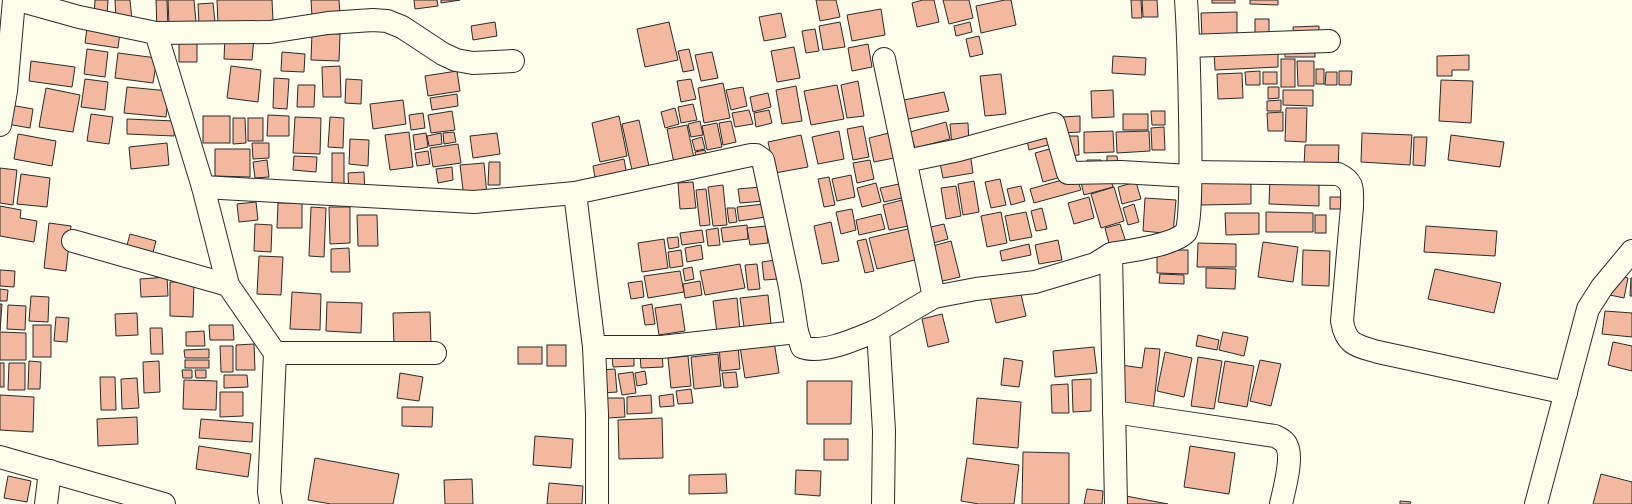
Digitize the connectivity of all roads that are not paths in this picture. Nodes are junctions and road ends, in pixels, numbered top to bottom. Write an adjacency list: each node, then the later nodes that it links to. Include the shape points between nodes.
1 (14, 0): 10 (street, via 6,91)
2 (18, 0): 4 (street)
3 (1186, 0): 7 (street)
4 (80, 8): 5 (street)
5 (156, 33): 9 (street, via 270,32 328,23 387,21 402,27 456,60 474,63); 13 (street)
6 (1329, 41): 7 (street)
7 (1188, 46): 12 (street)
8 (884, 59): 11 (street)
9 (513, 61)
10 (0, 125)
11 (906, 161): 12 (street, via 959,150 1054,124 1068,173); 19 (street)
12 (1190, 174): 17 (street, via 1190,220 1187,231 1178,238 1161,244); 25 (street, via 1338,174 1347,179 1352,188 1352,207 1342,321 1348,340 1354,345 1378,352)
13 (203, 187): 14 (street, via 474,202); 18 (street)
14 (575, 193): 21 (street, via 751,155 759,157 765,165); 22 (street)
15 (73, 241): 18 (street)
16 (1632, 250): 25 (street, via 1588,309)
17 (1111, 254): 19 (street, via 1095,264 1035,282); 26 (street)
18 (228, 285): 23 (street)
19 (934, 297): 20 (street)
20 (878, 330): 21 (street, via 840,344 809,350 802,347); 33 (street, via 884,431)
21 (797, 332): 22 (street, via 660,347)
22 (594, 347): 32 (street)
23 (275, 353): 24 (street); 31 (street, via 269,492)
24 (435, 353)
25 (1566, 392): 36 (street)
26 (1114, 412): 34 (street); 35 (street, via 1275,436 1283,440 1288,447 1289,459)
27 (0, 457): 28 (street)
28 (50, 471): 29 (street); 30 (street)
29 (46, 504)
30 (164, 504)
31 (271, 504)
32 (597, 504)
33 (883, 504)
34 (1116, 504)
35 (1281, 504)
36 (1536, 504)

